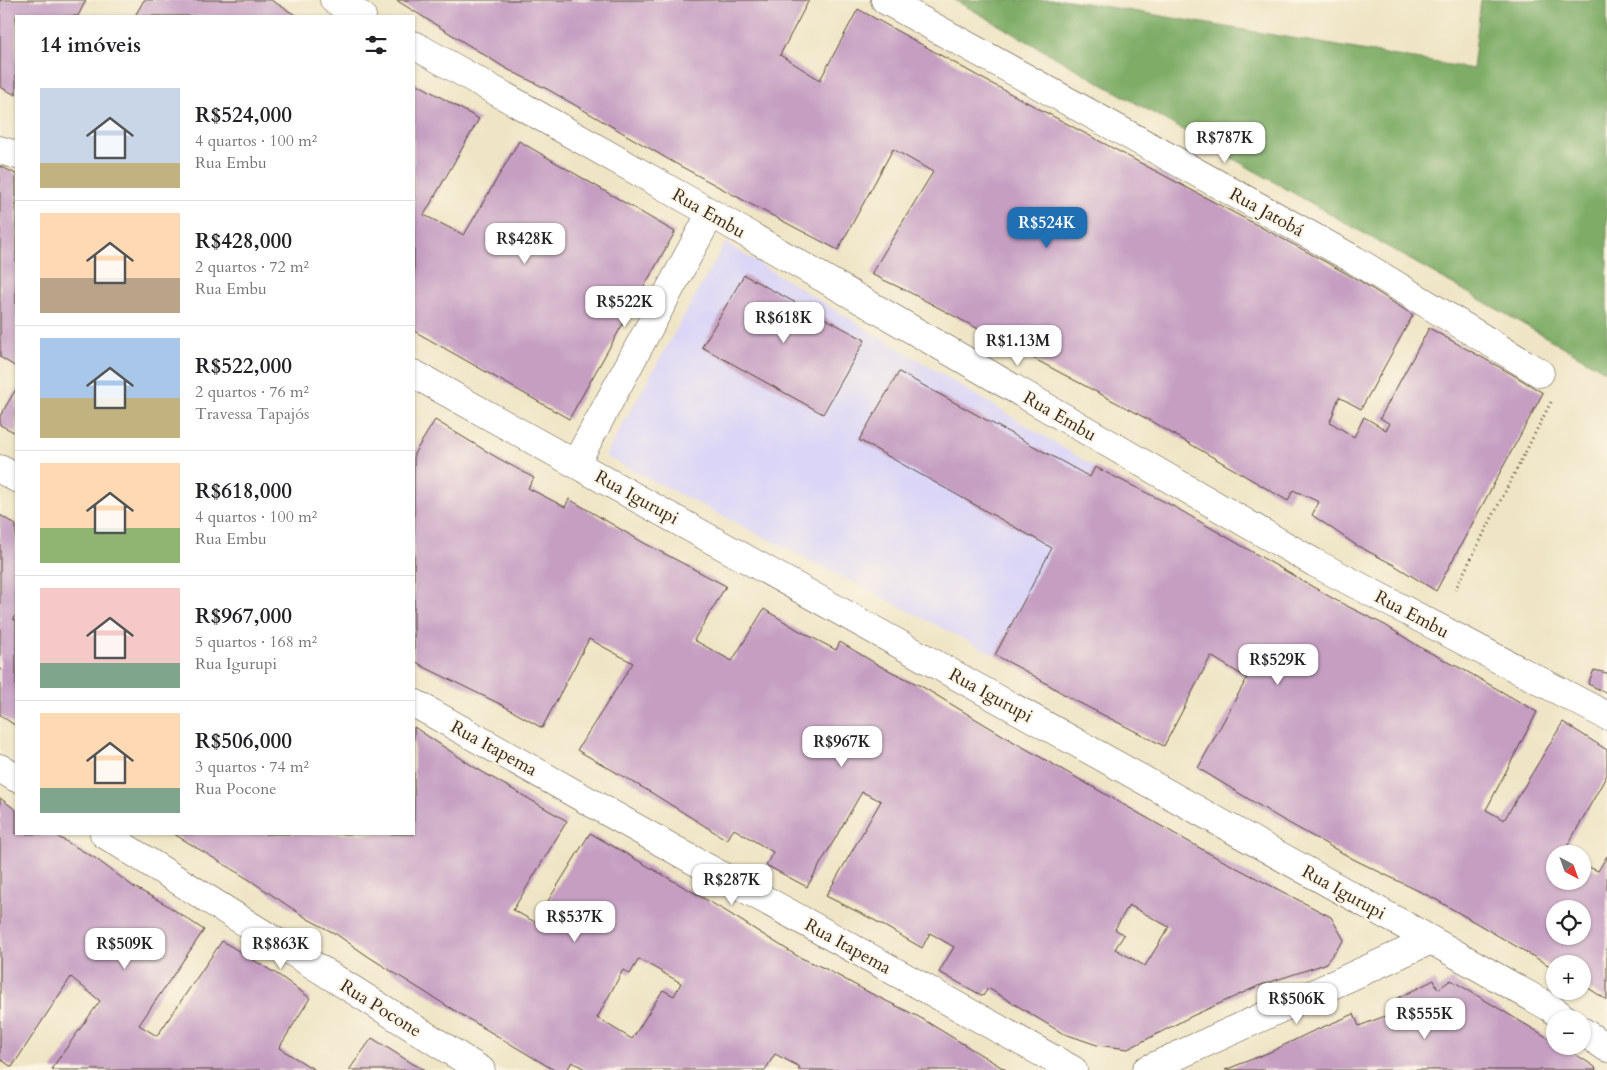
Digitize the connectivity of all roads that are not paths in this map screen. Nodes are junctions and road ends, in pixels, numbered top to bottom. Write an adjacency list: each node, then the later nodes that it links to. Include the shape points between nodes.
1 (334, 0): 3 (street)
2 (885, 0): 8 (street, Rua Jatobá, via 1355,260)
3 (360, 15)
4 (415, 46): 7 (street, Rua Embu)
5 (0, 150): 6 (street)
6 (15, 155)
7 (711, 213): 10 (street); 14 (street, Rua Embu, via 1315,564)
8 (1540, 373)
9 (415, 375): 10 (street, Rua Igurupi)
10 (576, 463): 18 (street, Rua Igurupi)
11 (0, 469): 12 (street)
12 (15, 477)
13 (415, 703): 23 (street, Rua Itapema)
14 (1607, 716)
15 (0, 768): 16 (street)
16 (15, 777)
17 (106, 835): 22 (street, Rua Pocone)
18 (1431, 940): 19 (street, Rua Igurupi); 24 (street)
19 (1553, 1010)
20 (1591, 1037): 21 (street)
21 (1607, 1048)
22 (481, 1070)
23 (1073, 1070)
24 (1146, 1070)

